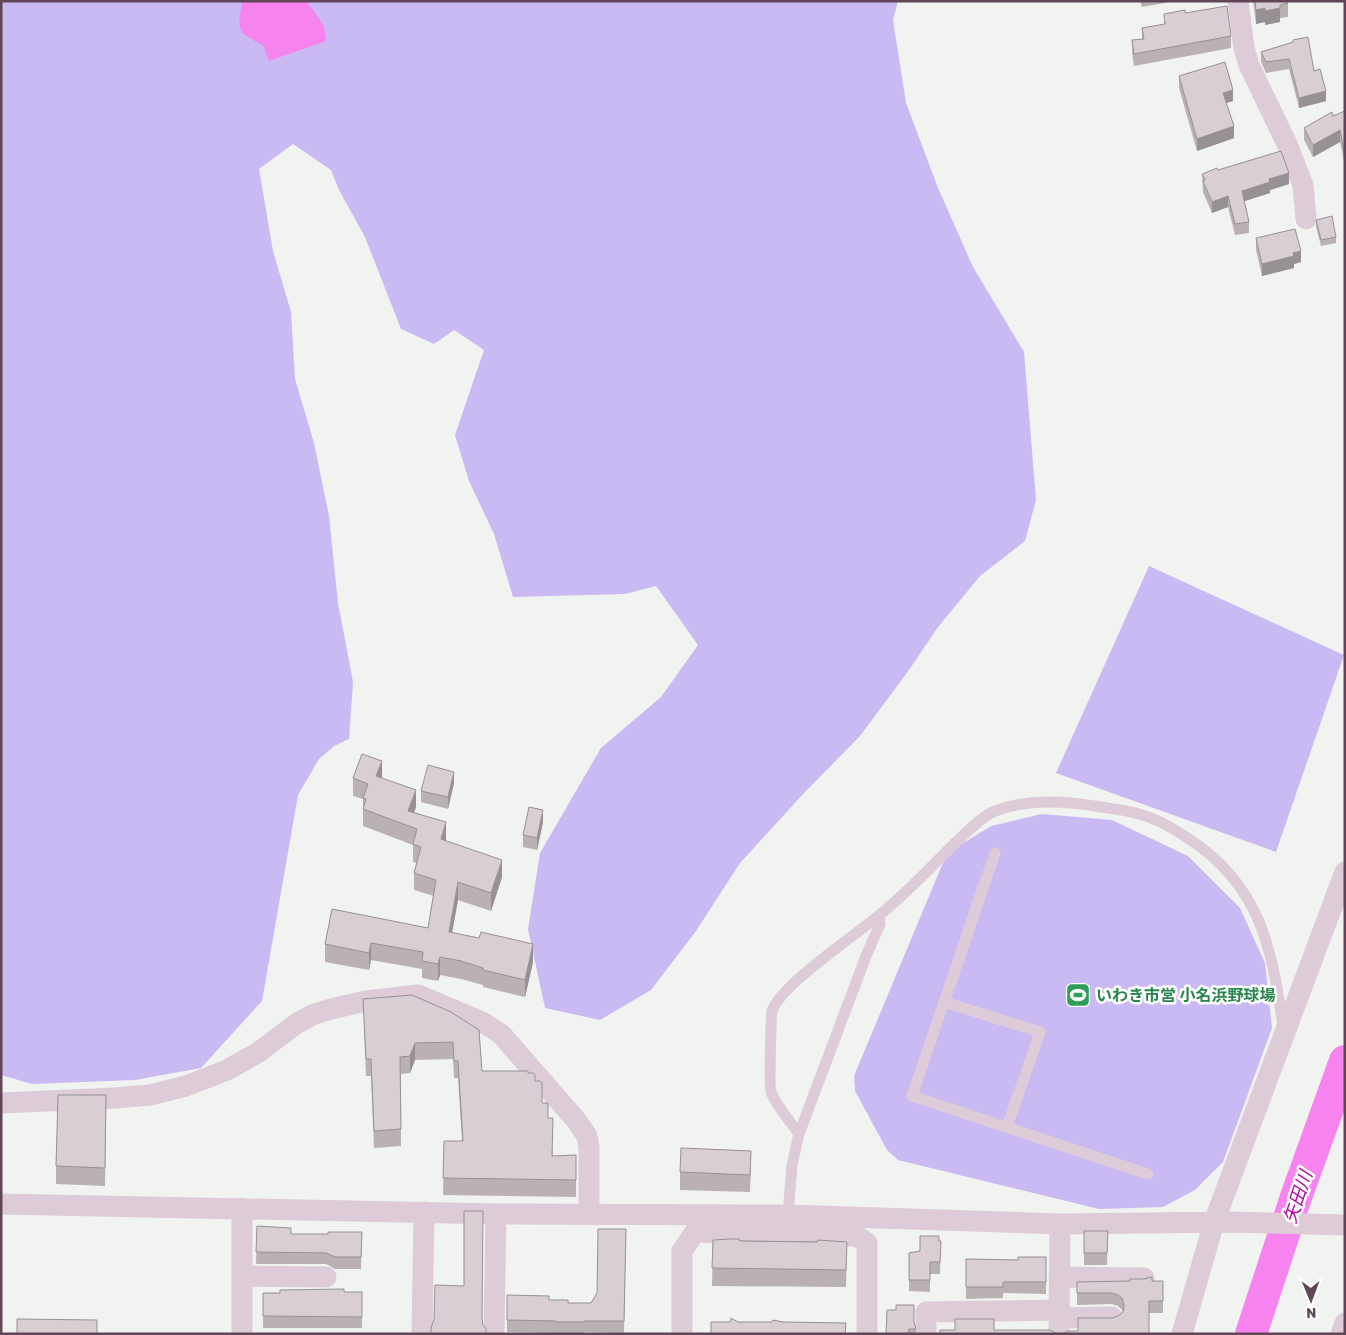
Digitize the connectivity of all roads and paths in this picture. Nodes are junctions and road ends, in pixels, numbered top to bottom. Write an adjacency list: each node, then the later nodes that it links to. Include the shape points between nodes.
1 (1238, 1): 2 (street, via 1244,48 1303,185)
2 (1306, 219)
3 (995, 853): 6 (lane)
4 (1345, 872): 7 (street)
5 (879, 916): 7 (lane, via 970,829 994,811 1017,805 1075,802 1139,814 1169,825 1215,857 1252,904 1268,943); 10 (lane, via 880,924); 10 (lane, via 793,984 772,1012 769,1089)
6 (944, 1002): 9 (lane, via 912,1096); 9 (lane, via 1040,1032)
7 (1284, 1034): 18 (street)
8 (1, 1104): 16 (street, via 150,1095 186,1086 227,1070 312,1016 366,1001 418,995 484,1023 501,1034 576,1120 587,1136 589,1147)
9 (1007, 1127): 11 (lane)
10 (799, 1134): 17 (lane, via 792,1165)
11 (1148, 1174)
12 (1, 1204): 13 (street)
13 (242, 1208): 14 (street); 21 (street)
14 (424, 1212): 15 (street); 29 (street)
15 (496, 1214): 16 (street); 30 (street)
16 (589, 1214): 17 (street)
17 (788, 1215): 19 (street)
18 (1221, 1222): 19 (street); 20 (street); 34 (street)
19 (1060, 1224): 23 (street)
20 (1345, 1225)
21 (242, 1276): 22 (street); 28 (street)
22 (326, 1277)
23 (1060, 1277): 24 (street); 26 (street)
24 (1144, 1278)
25 (1112, 1318): 26 (street)
26 (1060, 1320): 33 (street, via 926,1312)
27 (1345, 1323): 35 (street)
28 (242, 1334)
29 (422, 1334)
30 (494, 1334)
31 (682, 1334): 32 (street, via 682,1251 695,1232 856,1236 866,1243)
32 (867, 1334)
33 (926, 1334)
34 (1182, 1334)
35 (1341, 1334)

